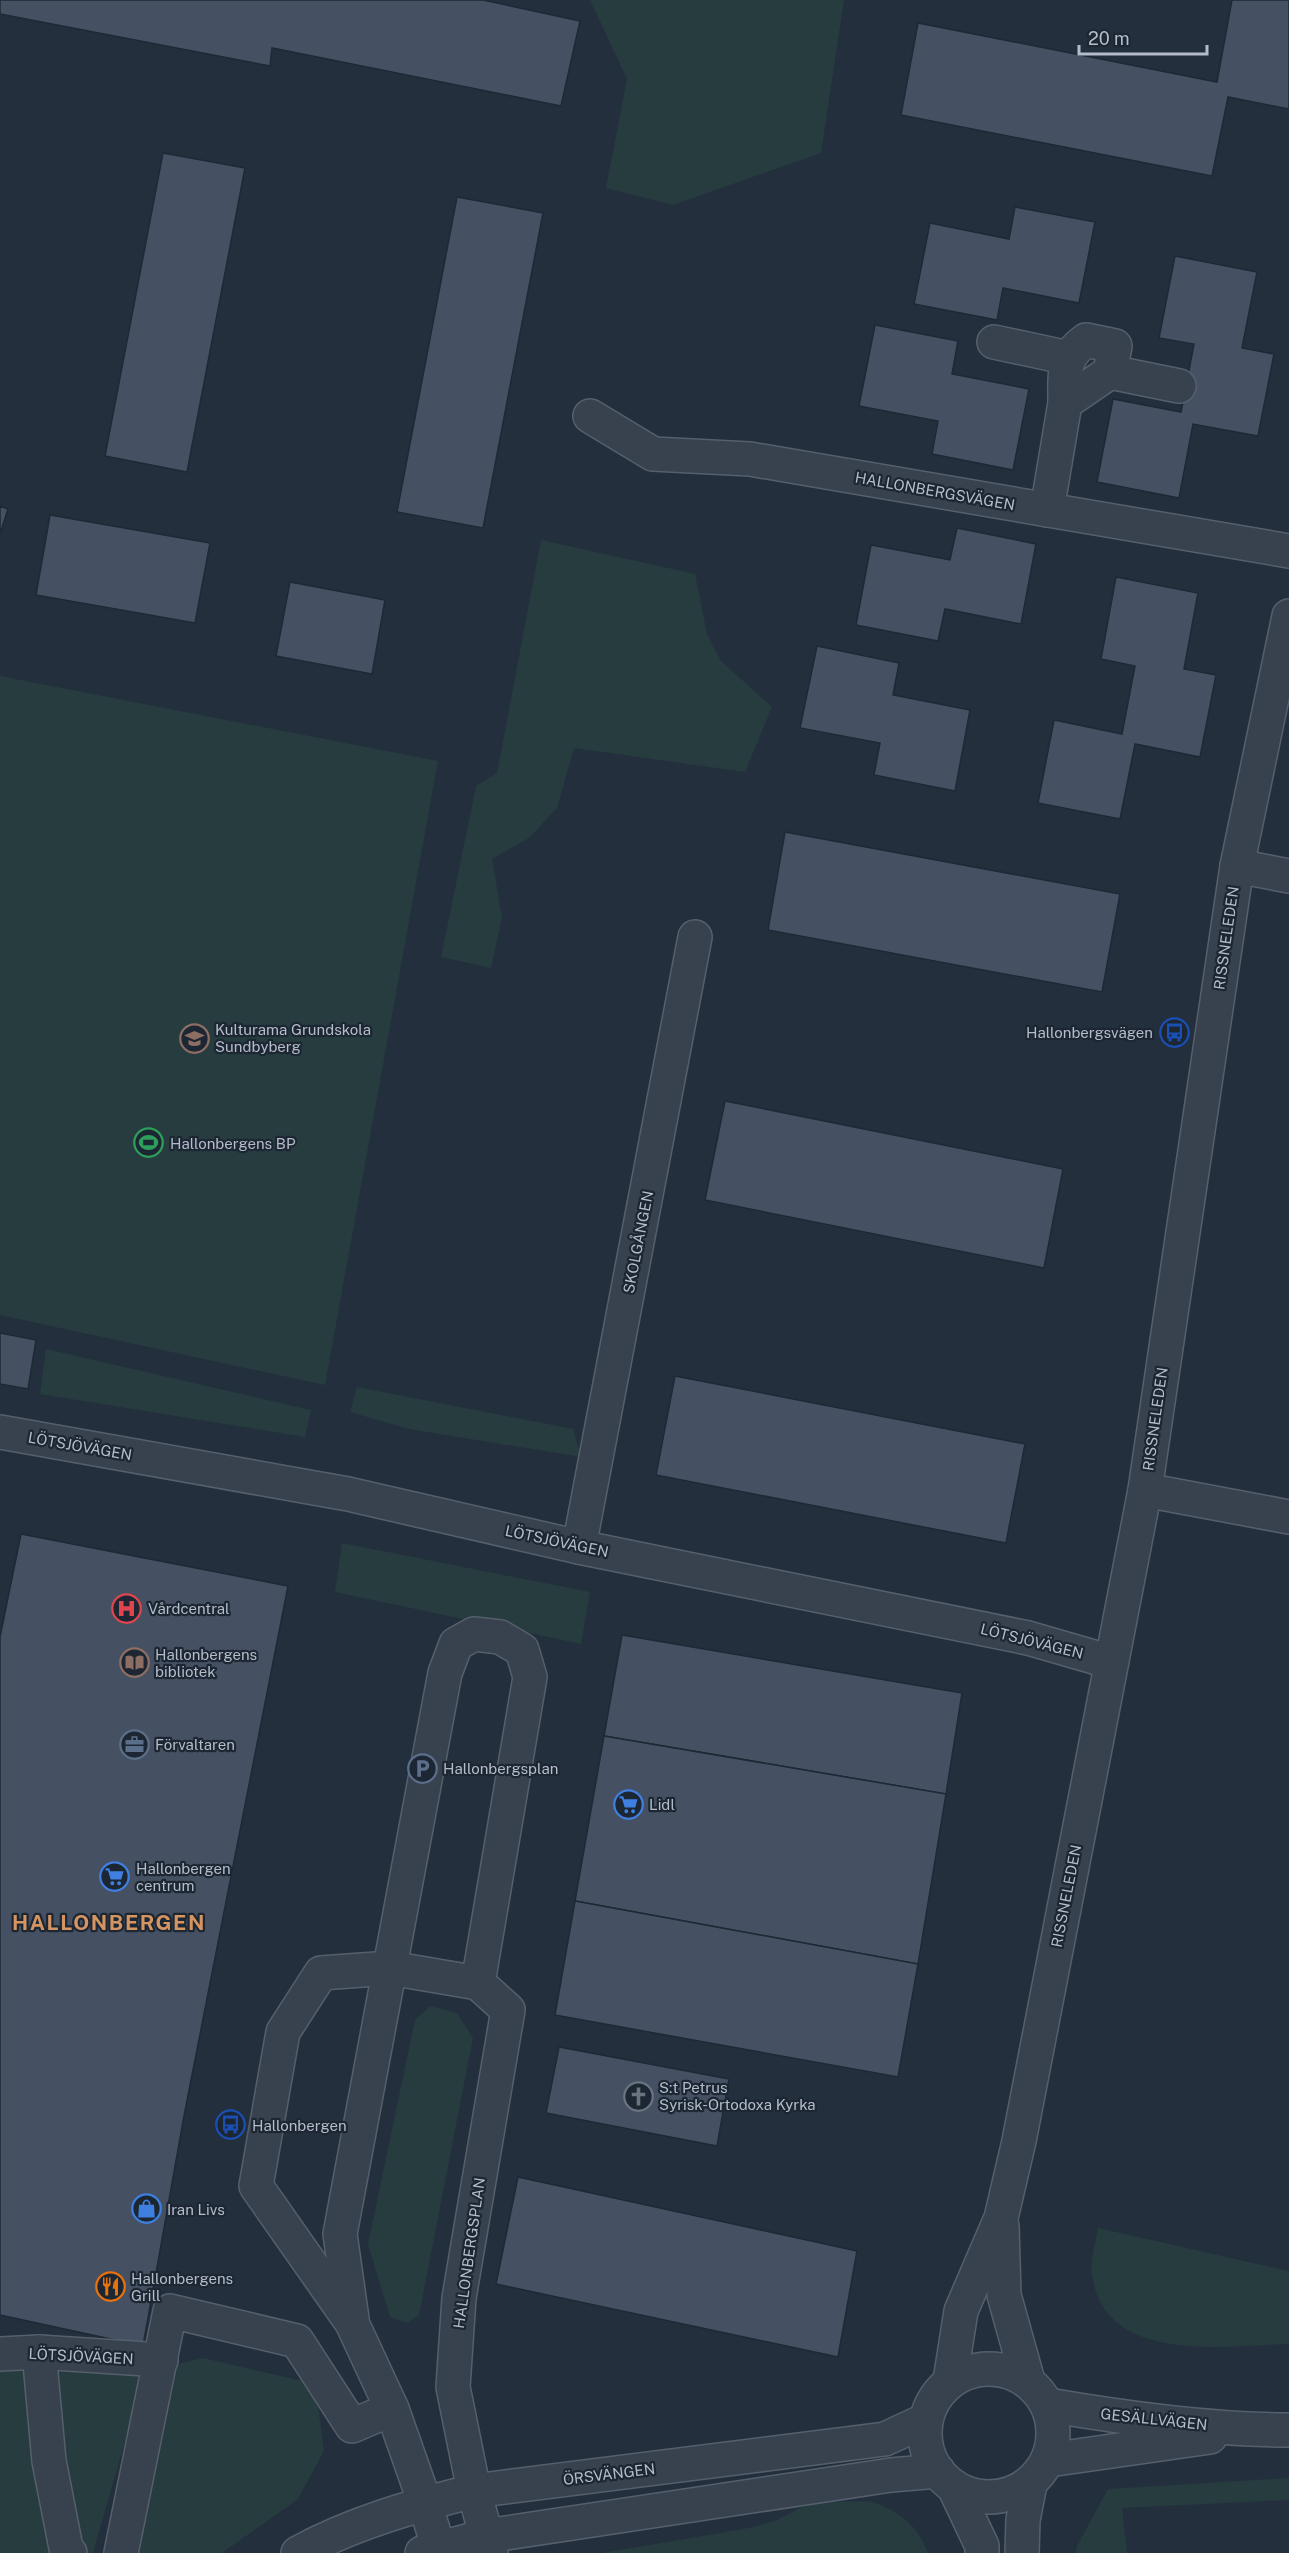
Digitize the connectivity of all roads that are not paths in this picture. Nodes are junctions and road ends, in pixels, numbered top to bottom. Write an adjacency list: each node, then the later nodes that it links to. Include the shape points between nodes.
1 (994, 342): 2 (street)
2 (1069, 358): 3 (street, via 1071,351 1086,340 1115,346); 5 (street, via 1065,368)
3 (1110, 372): 4 (street); 5 (street)
4 (1179, 386)
5 (1065, 403): 7 (street)
6 (590, 416): 7 (street, HALLONBERGSVÄGEN, via 652,454 750,459)
7 (1047, 510): 8 (street, HALLONBERGSVÄGEN)
8 (1289, 551)
9 (1289, 616): 10 (street, RISSNELEDEN)
10 (1237, 866): 11 (street); 14 (street, RISSNELEDEN)
11 (1289, 876)
12 (696, 937): 16 (street, SKOLGÅNGEN)
13 (0, 1432): 16 (street, LÖTSJÖVÄGEN, via 348,1494)
14 (1145, 1490): 15 (street); 17 (street, RISSNELEDEN)
15 (1289, 1517)
16 (579, 1547): 17 (street, LÖTSJÖVÄGEN, via 1028,1638)
17 (1111, 1662): 20 (street, RISSNELEDEN)
18 (390, 1968): 19 (street); 19 (street, via 445,1673 456,1644 474,1634 500,1637 522,1650 530,1677); 21 (street, via 340,2235); 21 (street, via 321,1973 283,2032 256,2186)
19 (478, 1983): 32 (street, HALLONBERGSPLAN, via 508,2010 459,2298 453,2387)
20 (1001, 2218): 25 (street, RISSNELEDEN, via 961,2311); 26 (street, RISSNELEDEN, via 1004,2295)
21 (352, 2324): 27 (street)
22 (39, 2352): 23 (street, LÖTSJÖVÄGEN); 24 (street, LÖTSJÖVÄGEN); 36 (street, via 49,2461)
23 (0, 2354)
24 (161, 2360): 27 (street, via 170,2311 297,2342 352,2426); 37 (street)
25 (950, 2381): 26 (street, via 974,2371 997,2369); 28 (street, via 934,2400)
26 (1038, 2393): 29 (street, GESÄLLVÄGEN, via 1096,2413); 30 (street, via 1054,2433)
27 (392, 2409): 33 (street)
28 (926, 2420): 31 (street, via 929,2454); 32 (street, ÖRSVÄNGEN, via 885,2439)
29 (1275, 2430): 30 (street, GESÄLLVÄGEN)
30 (1040, 2472): 31 (street, via 1000,2497 989,2498 967,2494); 40 (street, via 1023,2520)
31 (946, 2479): 34 (street, via 891,2475); 39 (street, via 982,2546)
32 (474, 2491): 33 (street, ÖRSVÄNGEN); 34 (street, HALLONBERGSPLAN)
33 (425, 2503): 35 (street); 38 (street, ÖRSVÄNGEN, via 333,2535)
34 (489, 2544): 35 (street)
35 (433, 2551)
36 (70, 2553)
37 (121, 2553)
38 (298, 2553)
39 (982, 2553)
40 (1022, 2553)

